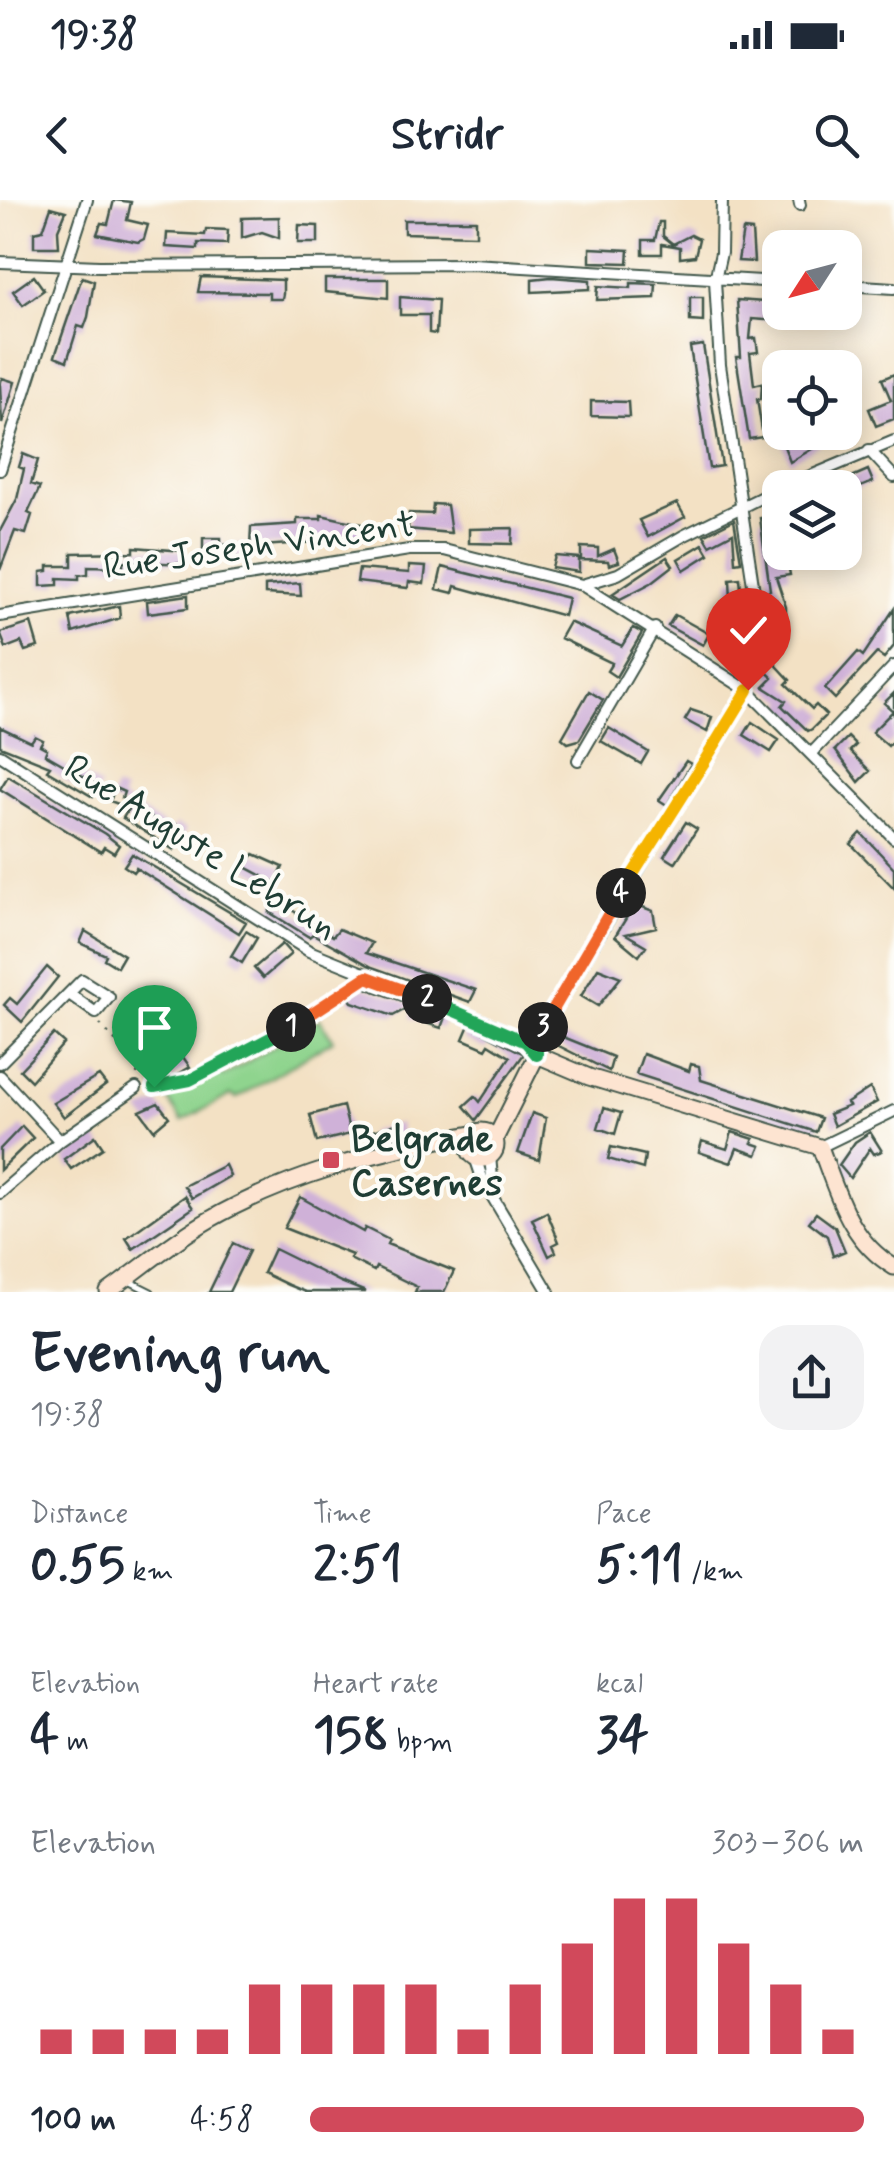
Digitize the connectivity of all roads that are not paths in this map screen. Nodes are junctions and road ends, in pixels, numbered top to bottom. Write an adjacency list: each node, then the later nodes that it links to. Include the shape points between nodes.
1 (722, 200): 5 (street)
2 (84, 201): 4 (street)
3 (0, 262): 4 (street)
4 (67, 266): 5 (street, via 472,264); 11 (street)
5 (715, 280): 6 (street); 15 (street, via 720,364)
6 (762, 281)
7 (862, 287): 8 (street)
8 (894, 288)
9 (894, 441): 10 (street)
10 (870, 450): 12 (street); 13 (street)
11 (0, 470)
12 (823, 470)
13 (894, 477)
14 (762, 496): 15 (street)
15 (743, 504): 16 (street, via 618,574); 20 (street, via 756,611)
16 (582, 585): 17 (street, Rue Joseph Vincent, via 444,550 409,550); 18 (street, Rue Joseph Vincent)
17 (0, 616)
18 (655, 628): 20 (street, Rue Joseph Vincent); 23 (street)
19 (894, 666): 21 (street)
20 (748, 690): 21 (street, Rue Joseph Vincent); 27 (street, via 537,1038)
21 (813, 752): 24 (street, Rue Joseph Vincent)
22 (0, 756): 25 (street, Rue Auguste Lebrun, via 310,952)
23 (578, 760)
24 (894, 838)
25 (367, 977): 27 (street, Rue Auguste Lebrun, via 492,1025); 30 (lane, via 262,1045 258,1041)
26 (68, 994): 26 (street, via 82,980 109,998 96,1013); 28 (street)
27 (537, 1055): 34 (street); 35 (street)
28 (0, 1062)
29 (0, 1076): 33 (street)
30 (190, 1080)
31 (136, 1088): 33 (street)
32 (894, 1111): 35 (street)
33 (60, 1141): 36 (street)
34 (484, 1141): 38 (street, via 444,1138 261,1193 207,1221); 41 (street, via 496,1200)
35 (820, 1147): 37 (street, via 851,1226 874,1256)
36 (0, 1193)
37 (894, 1268)
38 (126, 1279): 39 (street); 40 (lane)
39 (108, 1292)
40 (150, 1292)
41 (549, 1292)

